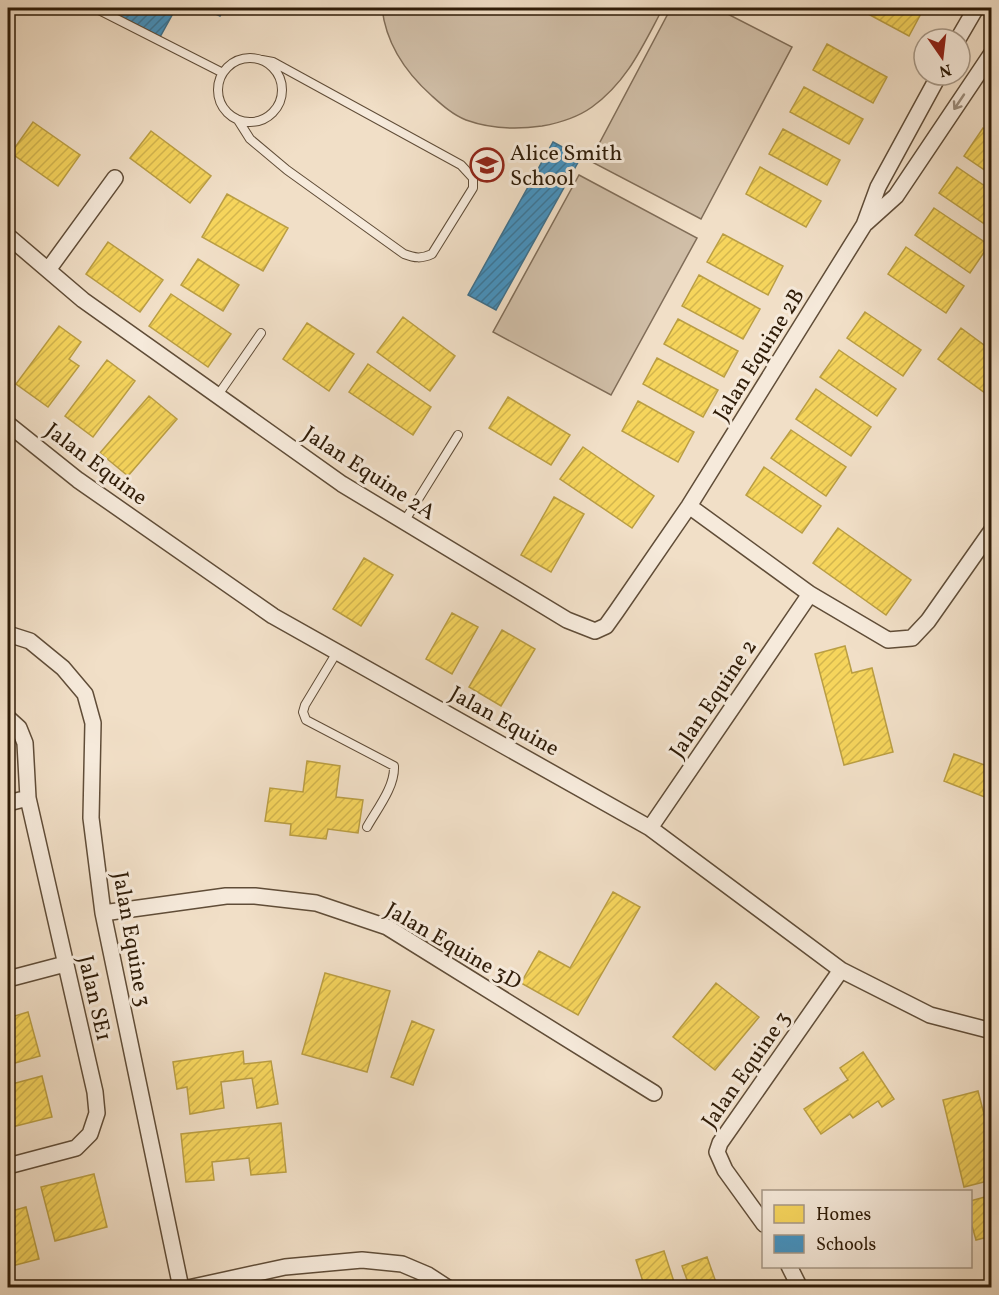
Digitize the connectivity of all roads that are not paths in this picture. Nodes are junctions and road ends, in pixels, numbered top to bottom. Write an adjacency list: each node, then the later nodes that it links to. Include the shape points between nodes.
1 (95, 8): 6 (lane)
2 (976, 8): 3 (street)
3 (965, 27)
4 (992, 53): 10 (street, Jalan Equine 2B, one-way to 10, via 896,196)
5 (262, 60): 6 (lane, via 237,60); 8 (lane, via 279,77 280,102 263,120); 8 (lane, via 273,62 461,165 473,178 473,188 432,254 416,258 404,254 287,170 250,139)
6 (223, 73): 8 (lane, via 218,90 220,103)
7 (932, 87): 10 (street, Jalan Equine 2B, via 878,187)
8 (238, 120)
9 (115, 178): 12 (street)
10 (864, 225): 17 (street, Jalan Equine 2B)
11 (8, 236): 12 (street, Jalan Equine 2A)
12 (48, 270): 14 (street, Jalan Equine 2A, via 83,300)
13 (261, 333): 14 (lane)
14 (218, 395): 18 (street, Jalan Equine 2A, via 342,484)
15 (8, 424): 22 (street, Jalan Equine, via 78,480 273,616)
16 (458, 435): 18 (lane)
17 (689, 506): 18 (street, Jalan Equine 2A, via 606,626 595,630 567,620); 20 (street)
18 (404, 522)
19 (992, 530): 20 (street, via 912,638 888,640)
20 (810, 594): 27 (street, Jalan Equine 2)
21 (8, 634): 28 (street, Jalan Equine 3, via 30,641 63,668 85,694 93,723 91,818)
22 (337, 652): 26 (lane, via 303,712 306,720 394,766 388,789); 27 (street, Jalan Equine)
23 (8, 718): 24 (street, Jalan SE1, via 20,728 25,743)
24 (27, 790): 25 (street); 29 (street, Jalan SE1)
25 (8, 802)
26 (368, 826)
27 (650, 828): 30 (street, Jalan Equine)
28 (103, 913): 33 (street, Jalan Equine 3D, via 226,896 316,903 387,927); 37 (street, Jalan Equine 3)
29 (65, 964): 31 (street); 34 (street, Jalan SE1, via 97,1113 90,1134 76,1148)
30 (841, 970): 32 (street, Jalan Equine, via 930,1015); 35 (street, Jalan Equine 3, via 717,1152 725,1170)
31 (8, 980)
32 (992, 1032)
33 (654, 1093)
34 (8, 1166)
35 (762, 1221)
36 (790, 1268): 40 (street)
37 (181, 1287)
38 (188, 1287): 39 (street, via 285,1267 362,1260 402,1264)
39 (448, 1287)
40 (800, 1287)

